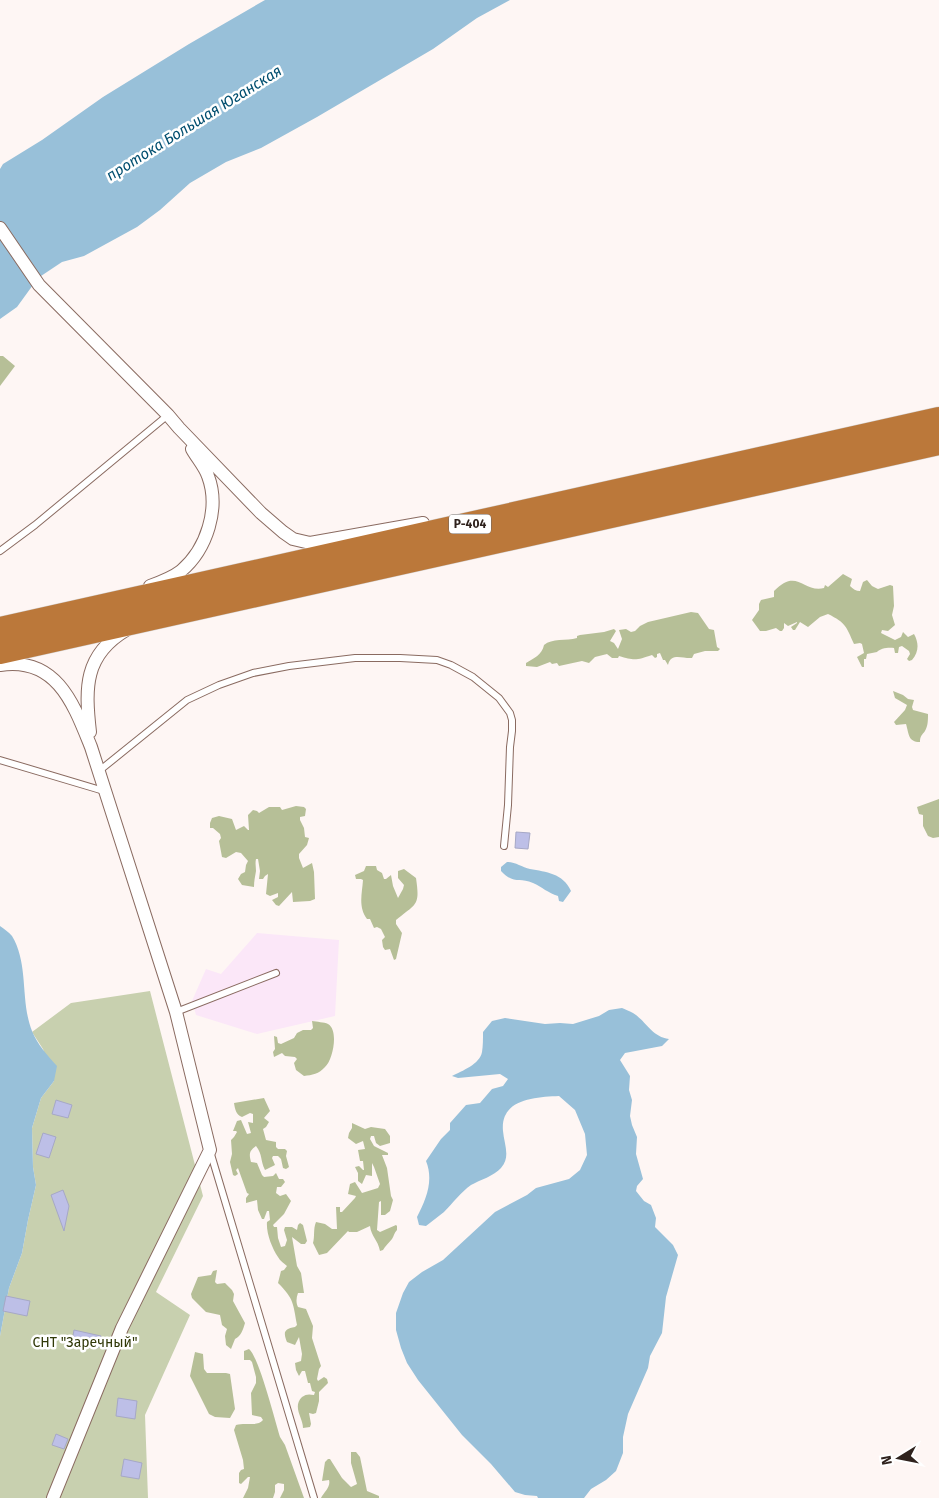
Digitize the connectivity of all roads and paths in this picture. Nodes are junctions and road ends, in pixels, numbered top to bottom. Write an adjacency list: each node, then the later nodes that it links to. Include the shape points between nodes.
1 (0, 228): 2 (street, via 39,285)
2 (168, 415): 4 (street); 7 (lane)
3 (939, 419): 6 (highway, Р-404)
4 (179, 428): 6 (street, via 282,532 310,543); 8 (street, via 208,475 212,496 205,539 195,556 171,578)
5 (939, 443): 9 (highway, Р-404)
6 (586, 498): 8 (highway, Р-404)
7 (0, 551)
8 (101, 606): 10 (highway, Р-404)
9 (158, 616): 11 (highway, Р-404); 13 (street, via 120,633 97,657 88,684)
10 (0, 629)
11 (0, 652)
12 (0, 665): 13 (street, via 30,667 54,680 66,692)
13 (91, 747): 15 (street)
14 (0, 760): 16 (lane)
15 (99, 771): 16 (street); 17 (lane, via 187,700 219,685 289,666 355,658 437,660 473,677 499,698 510,713 512,731)
16 (106, 792): 19 (street)
17 (504, 846)
18 (276, 972): 19 (lane)
19 (176, 1012): 20 (street)
20 (210, 1150): 21 (street, via 122,1328); 22 (lane)
21 (54, 1498)
22 (314, 1498)

